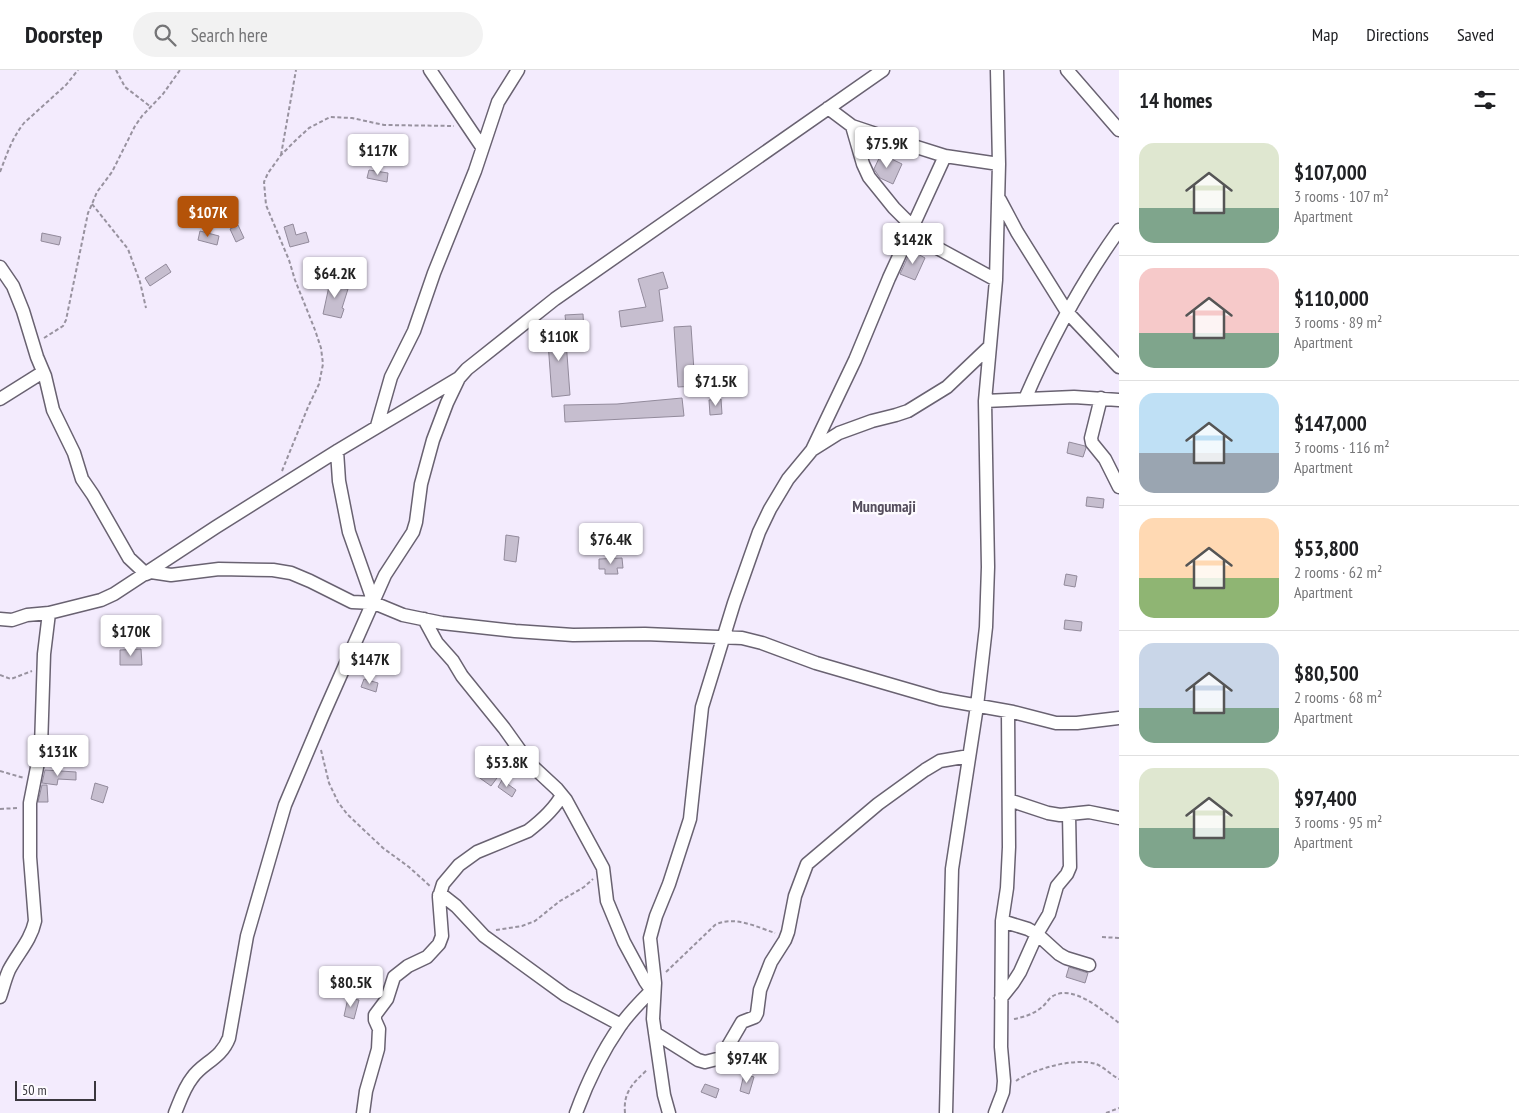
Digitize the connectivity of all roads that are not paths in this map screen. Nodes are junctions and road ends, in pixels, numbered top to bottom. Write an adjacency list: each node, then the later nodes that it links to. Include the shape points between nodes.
1 (430, 70): 9 (street)
2 (518, 70): 9 (street, via 498,102)
3 (883, 70): 6 (street)
4 (997, 70): 11 (street)
5 (1066, 70): 8 (street)
6 (828, 108): 7 (street); 21 (street, via 555,299 467,368)
7 (852, 126): 10 (street); 13 (street, via 869,177)
8 (1119, 130)
9 (482, 147): 27 (street, via 414,331 391,377)
10 (945, 156): 11 (street); 13 (street)
11 (999, 164): 12 (street)
12 (998, 198): 16 (street); 17 (street)
13 (912, 227): 16 (street, via 930,244); 28 (street)
14 (1119, 230): 17 (street)
15 (0, 267): 20 (street, via 13,286 23,310)
16 (996, 280): 18 (street)
17 (1067, 312): 19 (street); 24 (street)
18 (988, 348): 26 (street); 28 (street, via 947,387 908,411 839,433)
19 (1119, 367)
20 (43, 372): 22 (street); 31 (street, via 53,410 74,453 82,479 129,558)
21 (459, 378): 27 (street); 32 (street, via 433,440 413,532 388,568)
22 (0, 398)
23 (1101, 398): 24 (street); 25 (street); 30 (street, via 1091,438)
24 (1025, 399): 26 (street)
25 (1119, 400)
26 (984, 401): 37 (street, via 988,567 986,627)
27 (377, 426): 29 (street)
28 (812, 450): 36 (street, via 794,470 770,509 750,556)
29 (337, 451): 31 (street); 32 (street, via 347,524)
30 (1119, 488)
31 (146, 574): 32 (street, via 171,575 219,569 273,570 291,573 352,602); 33 (street, via 101,600)
32 (374, 603): 34 (street, via 403,615); 54 (street, via 285,805 247,936 229,1038 214,1058 192,1076)
33 (49, 613): 35 (street); 50 (street, via 41,740 30,807 35,920 29,937 9,970)
34 (424, 618): 36 (street, via 535,633); 41 (street, via 437,643 529,763)
35 (4, 621)
36 (724, 638): 37 (street, via 750,640 816,664 912,692); 49 (street, via 702,707 690,819 652,927)
37 (977, 706): 38 (street); 40 (street)
38 (1008, 711): 39 (street, via 1056,723); 42 (street)
39 (1119, 718)
40 (969, 756): 53 (street, via 940,761 925,770 878,804 808,864 795,896 787,936 771,962 760,990 757,1013 742,1022 721,1058 705,1062 698,1060); 58 (street, via 952,869)
41 (562, 795): 45 (street, via 546,816 528,831 484,849 459,865 443,884); 49 (street, via 602,868 607,901 635,964)
42 (1010, 800): 43 (street, via 1048,813); 46 (street, via 1007,888)
43 (1069, 814): 44 (street, via 1089,812); 47 (street, via 1070,867 1057,886 1049,914)
44 (1119, 818)
45 (439, 895): 52 (street, via 450,900 481,932 565,995); 55 (street, via 442,936 439,944 427,957 394,977 387,999 376,1015 378,1049)
46 (1002, 921): 47 (street); 51 (street)
47 (1037, 934): 48 (street, via 1059,954); 51 (street, via 1013,984)
48 (1089, 965)
49 (653, 989): 52 (street); 53 (street)
50 (0, 997)
51 (1001, 998): 59 (street, via 1003,1092)
52 (621, 1025): 56 (street, via 589,1082)
53 (655, 1033): 57 (street)
54 (175, 1113)
55 (363, 1113)
56 (576, 1113)
57 (669, 1113)
58 (946, 1113)
59 (995, 1113)

